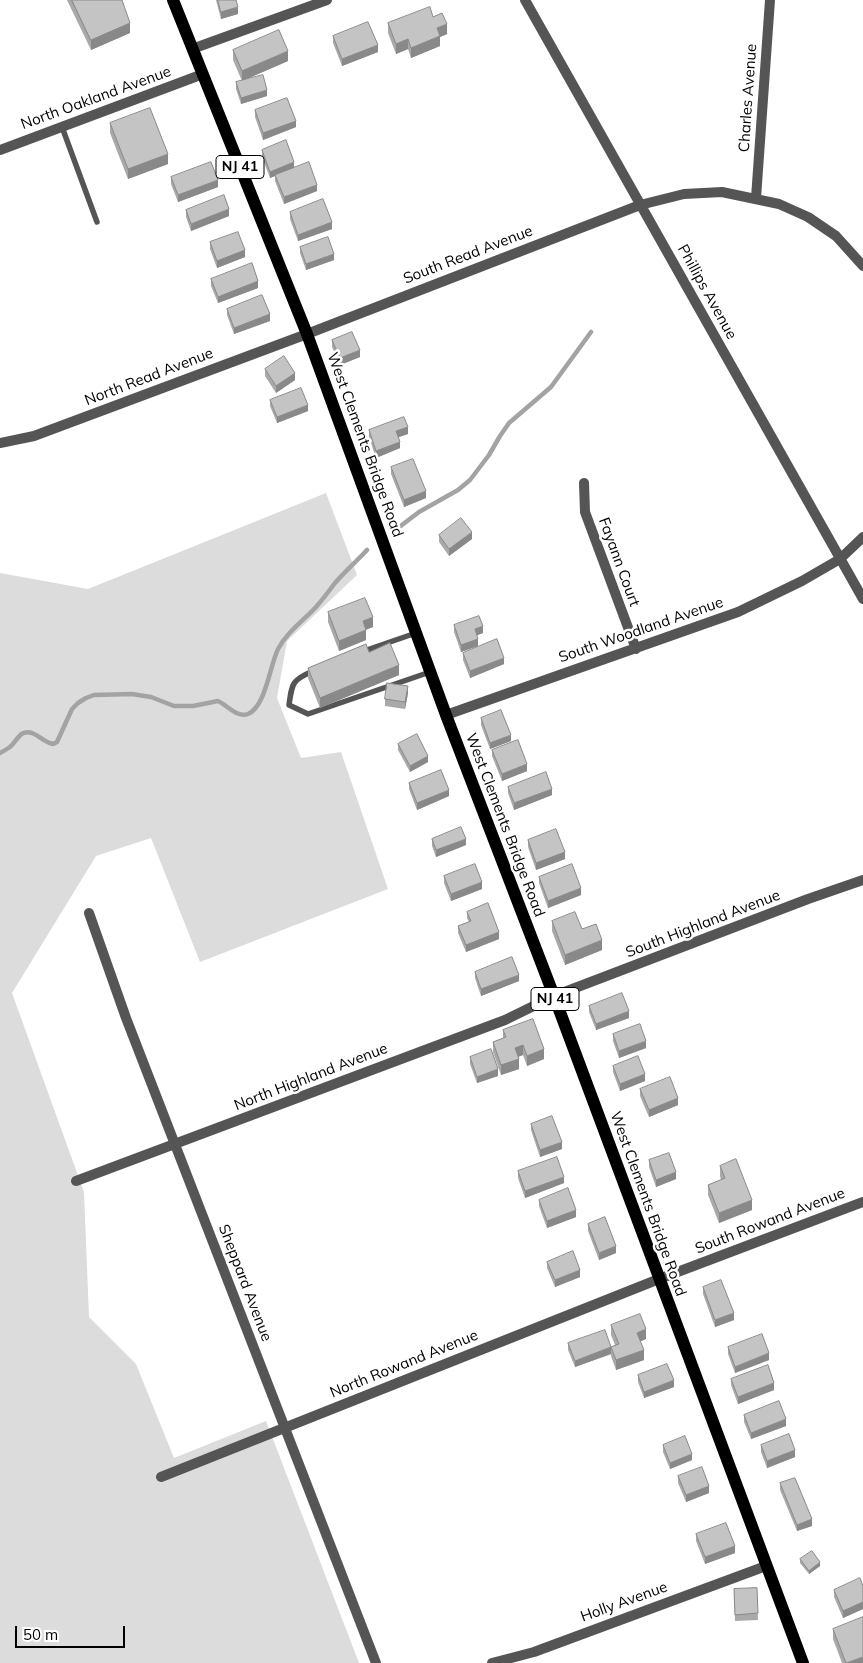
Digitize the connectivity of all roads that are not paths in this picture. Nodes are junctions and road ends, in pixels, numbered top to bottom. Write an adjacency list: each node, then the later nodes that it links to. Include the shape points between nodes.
1 (173, 0): 5 (main road, West Clements Bridge Road / NJ 41)
2 (327, 0): 5 (street)
3 (525, 0): 10 (street, Phillips Avenue)
4 (770, 0): 9 (street, Charles Avenue)
5 (192, 49): 6 (main road, West Clements Bridge Road / NJ 41)
6 (203, 74): 7 (street, North Oakland Avenue); 13 (main road, West Clements Bridge Road / NJ 41)
7 (62, 127): 8 (street, North Oakland Avenue); 11 (lane)
8 (0, 150)
9 (756, 198): 10 (street, South Read Avenue, via 722,192 684,194); 12 (street, South Read Avenue, via 808,217 836,236)
10 (640, 205): 13 (street, South Read Avenue); 17 (street, Phillips Avenue)
11 (97, 222)
12 (863, 266)
13 (307, 334): 14 (street, North Read Avenue, via 34,436); 19 (main road, West Clements Bridge Road / NJ 41)
14 (0, 443)
15 (584, 483): 20 (street, Fayann Court, via 585,512)
16 (863, 538): 17 (street, South Woodland Avenue)
17 (840, 559): 18 (street, Phillips Avenue); 20 (street, South Woodland Avenue, via 738,612)
18 (863, 599)
19 (416, 633): 21 (lane); 23 (main road, West Clements Bridge Road / NJ 41)
20 (636, 649): 24 (street, South Woodland Avenue)
21 (358, 653)
22 (318, 669): 23 (lane, via 302,675 292,685 289,704 308,714)
23 (430, 672): 24 (main road, West Clements Bridge Road / NJ 41)
24 (446, 714): 27 (main road, West Clements Bridge Road / NJ 41)
25 (863, 880): 27 (street, South Highland Avenue)
26 (89, 914): 28 (street, Sheppard Avenue)
27 (554, 996): 28 (street, North Highland Avenue, via 504,1020); 31 (main road, West Clements Bridge Road / NJ 41)
28 (175, 1144): 29 (street, North Highland Avenue); 32 (street, Sheppard Avenue)
29 (76, 1181)
30 (863, 1202): 31 (street, South Rowand Avenue)
31 (659, 1279): 32 (street, North Rowand Avenue); 34 (main road, West Clements Bridge Road / NJ 41)
32 (284, 1428): 33 (street, North Rowand Avenue); 35 (street, Sheppard Avenue)
33 (161, 1477)
34 (766, 1566): 36 (street, Holly Avenue, via 534,1652); 37 (main road, West Clements Bridge Road / NJ 41)
35 (376, 1663)
36 (492, 1663)
37 (803, 1663)

